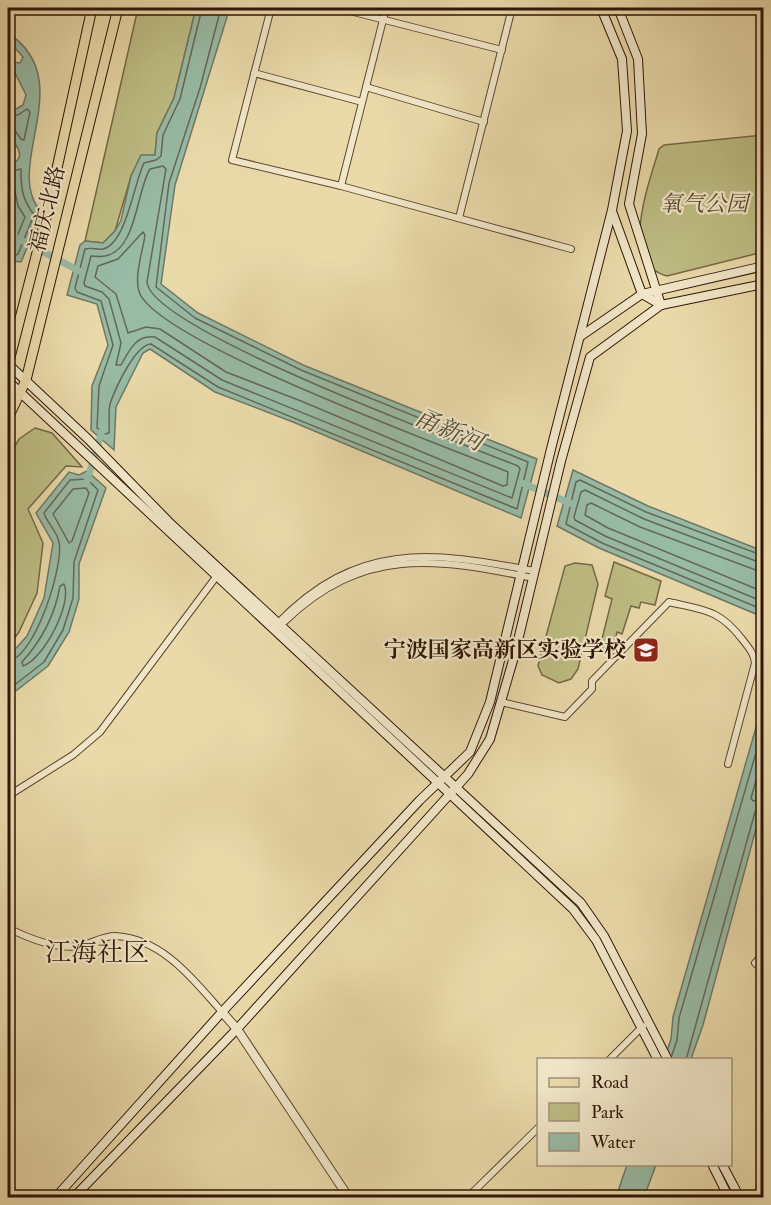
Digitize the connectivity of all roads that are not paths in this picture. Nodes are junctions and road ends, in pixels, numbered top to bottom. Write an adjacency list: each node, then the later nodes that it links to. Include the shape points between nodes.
1 (92, 8): 25 (main road, 福庆北路, via 47,214)
2 (118, 8): 26 (main road, 福庆北路)
3 (271, 8): 11 (street)
4 (338, 8): 9 (street)
5 (386, 8): 9 (street)
6 (513, 8): 10 (street)
7 (618, 8): 21 (main road, via 638,59 642,134 629,204)
8 (606, 9): 16 (main road, via 622,59 627,131)
9 (383, 19): 10 (street); 12 (street)
10 (502, 50): 14 (street)
11 (254, 73): 13 (street); 15 (street, via 232,160)
12 (366, 87): 13 (street); 14 (street)
13 (362, 102): 15 (street)
14 (484, 122): 17 (street)
15 (341, 186): 17 (street)
16 (612, 210): 22 (main road); 24 (main road)
17 (459, 219): 18 (street)
18 (571, 249)
19 (764, 266): 21 (main road)
20 (764, 284): 23 (main road)
21 (658, 292): 22 (main road); 23 (main road)
22 (642, 294): 23 (main road); 24 (main road)
23 (661, 305): 32 (main road, via 590,357)
24 (581, 336): 30 (main road)
25 (8, 364): 26 (main road)
26 (26, 380): 28 (main road, 福庆北路); 31 (main road)
27 (8, 381): 28 (main road)
28 (21, 393): 29 (main road, 福庆北路); 31 (main road)
29 (8, 418)
30 (521, 572): 32 (street); 33 (street, via 431,561 386,566 343,579 302,605); 36 (main road, via 490,702 470,752)
31 (219, 573): 33 (main road); 39 (street, via 100,732 73,755)
32 (534, 574): 34 (main road)
33 (277, 627): 36 (main road); 37 (main road)
34 (501, 702): 35 (street, via 565,717 592,689 592,681 669,602 718,614 754,655 755,663); 38 (main road, via 490,739 468,774)
35 (728, 764)
36 (445, 776): 37 (main road); 38 (main road)
37 (438, 783): 38 (main road); 43 (main road)
38 (452, 790): 44 (main road, via 573,909 596,940); 45 (main road)
39 (8, 796)
40 (8, 928): 43 (street, via 66,946 113,936 132,939 171,958)
41 (764, 953): 42 (street, via 755,963)
42 (764, 971)
43 (222, 1012): 45 (street); 52 (main road)
44 (645, 1024): 46 (street); 47 (main road); 48 (main road)
45 (237, 1029): 53 (main road); 54 (street)
46 (610, 1058)
47 (658, 1058)
48 (667, 1058)
49 (537, 1129): 55 (street)
50 (713, 1166): 56 (main road)
51 (724, 1166): 57 (main road)
52 (55, 1197)
53 (73, 1197)
54 (349, 1197)
55 (467, 1197)
56 (729, 1197)
57 (740, 1197)

